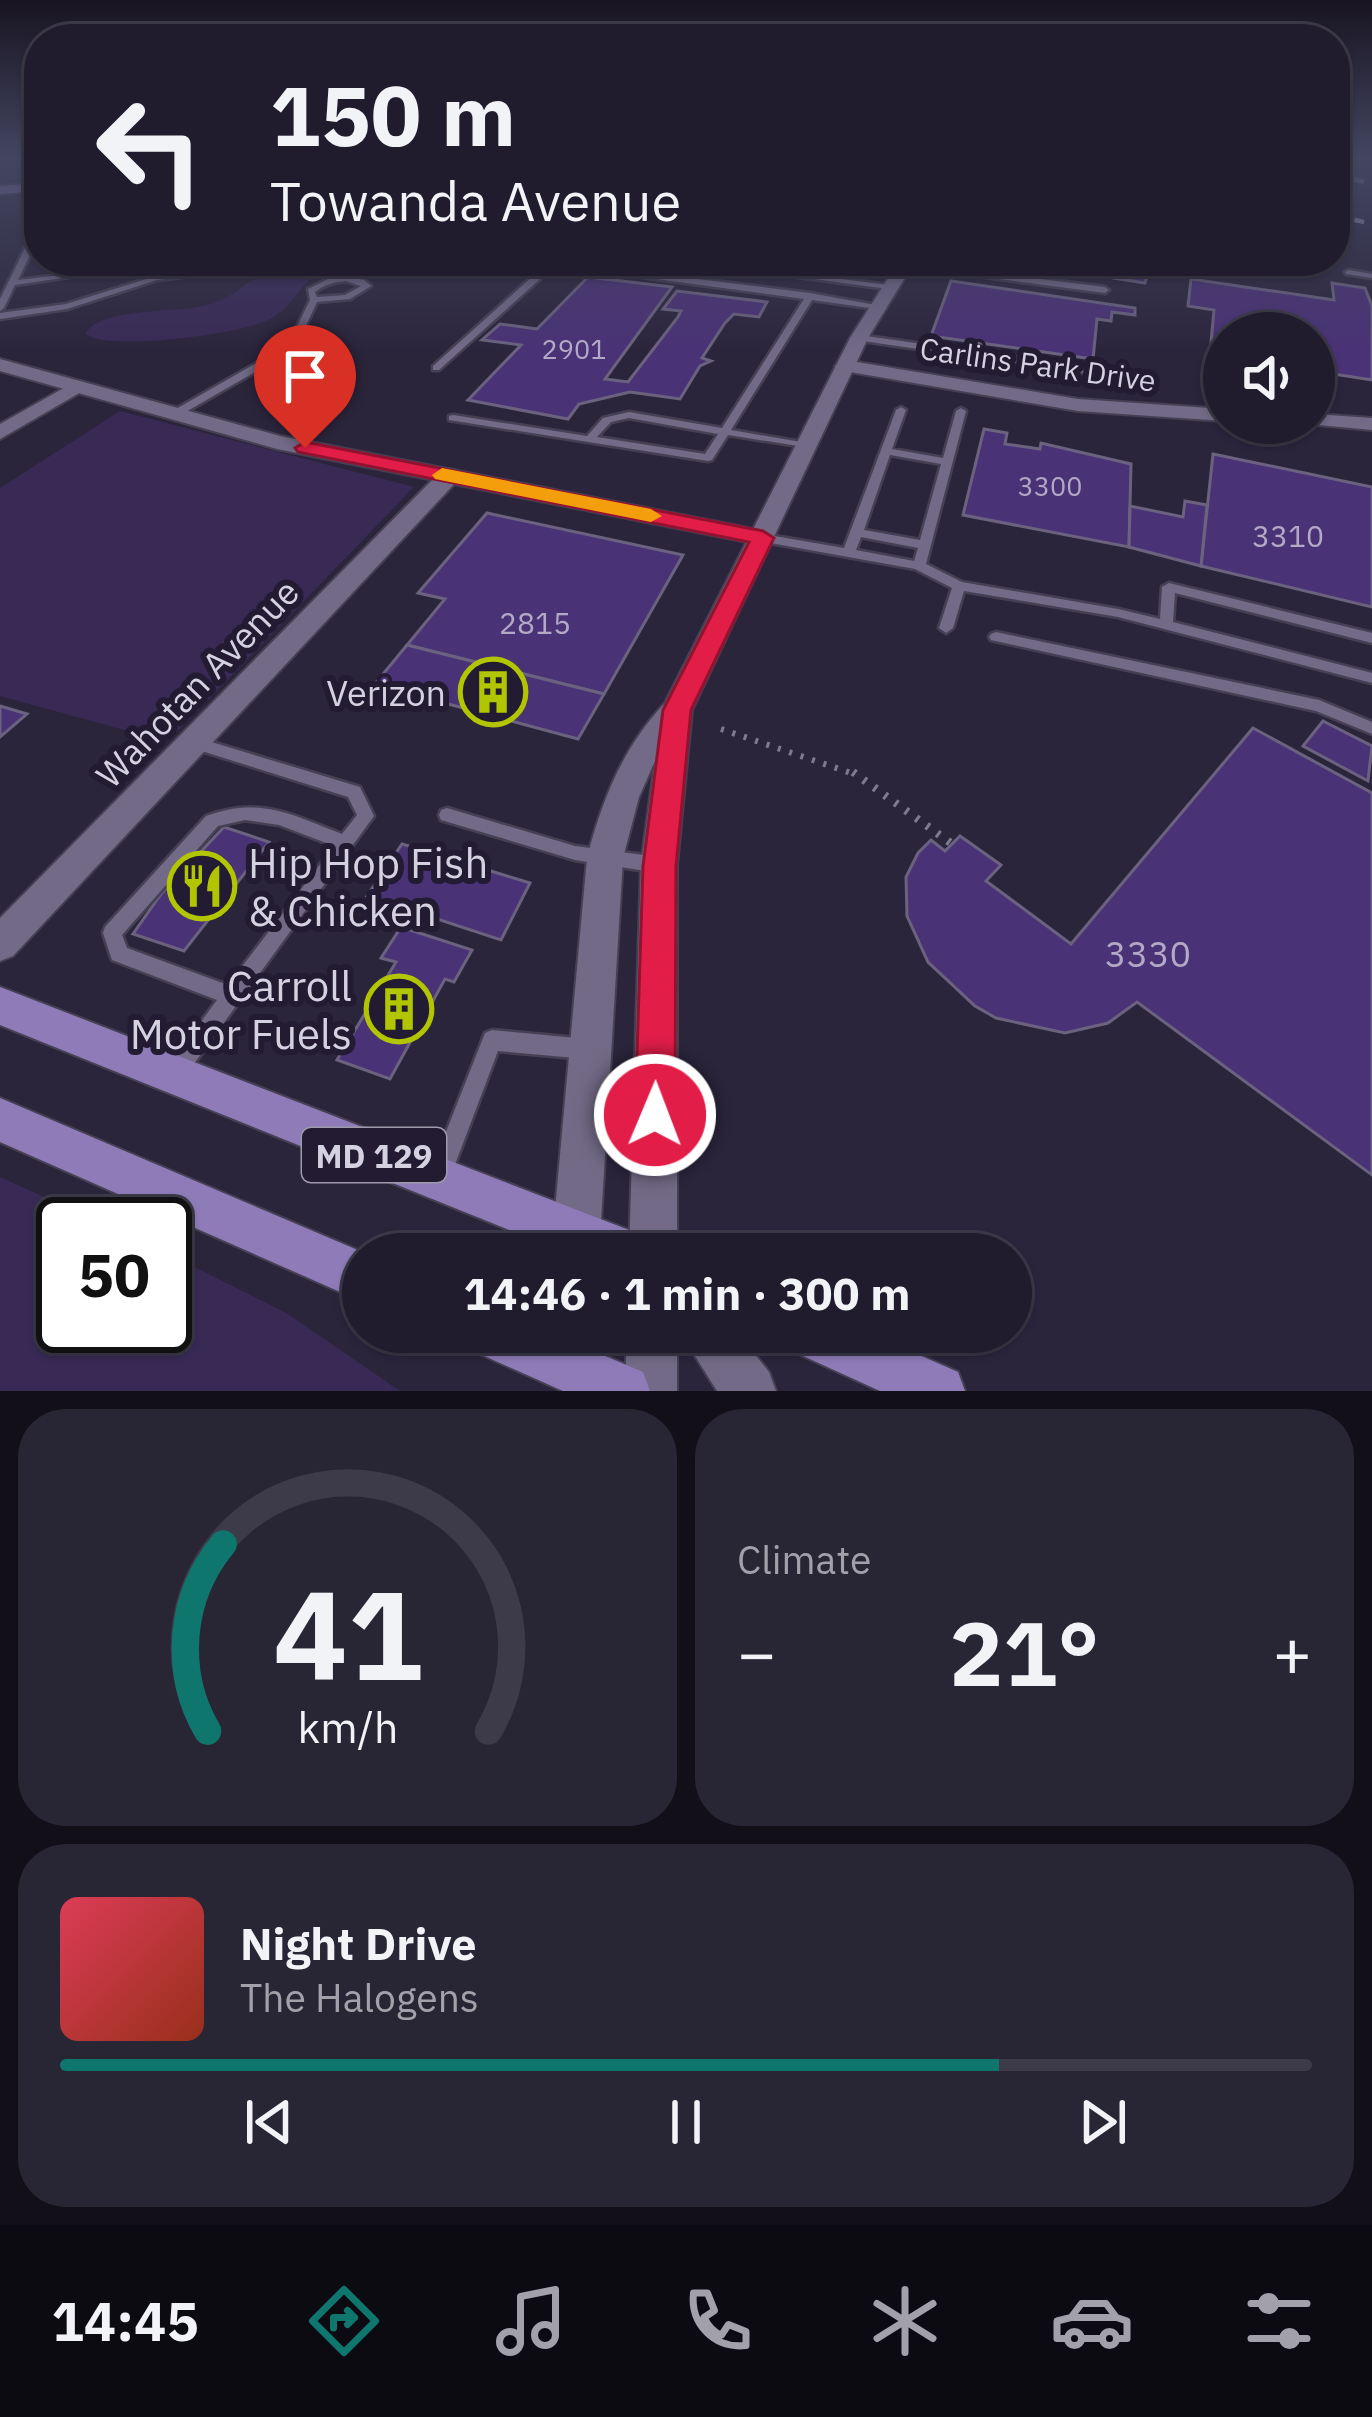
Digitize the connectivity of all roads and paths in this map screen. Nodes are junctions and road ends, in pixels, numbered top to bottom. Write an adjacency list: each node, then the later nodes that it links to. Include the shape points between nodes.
1 (24, 260): 10 (lane)
2 (70, 276): 10 (lane)
3 (78, 276): 15 (lane)
4 (169, 276): 15 (lane)
5 (539, 276): 21 (lane)
6 (654, 276): 13 (lane)
7 (801, 276): 11 (lane)
8 (896, 276): 11 (street)
9 (1002, 276): 12 (lane)
10 (13, 283): 17 (lane)
11 (888, 287): 16 (street)
12 (1105, 290)
13 (810, 296): 16 (lane); 31 (lane)
14 (314, 299): 14 (lane, via 346,297 367,286 324,283 311,291); 27 (lane, via 292,347)
15 (67, 306): 17 (lane)
16 (877, 306): 18 (street)
17 (0, 312)
18 (859, 338): 20 (street); 22 (lane)
19 (0, 365): 23 (street)
20 (845, 366): 26 (street, Carlins Park Drive, via 1078,405); 34 (street)
21 (436, 368)
22 (1084, 370)
23 (78, 388): 27 (street); 32 (street)
24 (901, 410): 35 (lane)
25 (961, 411): 36 (lane)
26 (1203, 414)
27 (173, 415): 37 (street)
28 (453, 418): 33 (lane)
29 (1335, 421): 30 (street)
30 (1372, 424)
31 (728, 432): 33 (lane, via 629,415 607,420); 33 (lane, via 708,458); 34 (lane)
32 (0, 433)
33 (589, 440)
34 (807, 446): 39 (street)
35 (886, 451): 36 (lane); 38 (lane)
36 (946, 462): 40 (lane)
37 (449, 476): 39 (street); 52 (street, Wahotan Avenue)
38 (856, 532): 40 (lane); 41 (lane)
39 (763, 538): 41 (lane); 49 (street)
40 (924, 545): 42 (lane)
41 (849, 553): 42 (lane)
42 (919, 566): 43 (lane)
43 (958, 586): 44 (lane); 45 (lane)
44 (1166, 624): 47 (lane, via 1169,586); 48 (lane)
45 (946, 628)
46 (997, 637): 51 (lane, via 1319,706)
47 (1372, 638)
48 (1372, 678)
49 (677, 710): 56 (street, via 648,738); 57 (street)
50 (721, 728): 55 (path, via 853,772)
51 (1372, 728)
52 (195, 743): 54 (lane, via 354,792 366,816); 58 (street, Wahotan Avenue)
53 (447, 814): 56 (lane)
54 (346, 843): 59 (lane); 59 (lane, via 250,810 232,812 212,821 112,933 119,954)
55 (952, 844)
56 (605, 858): 57 (lane); 61 (street)
57 (659, 866): 67 (street)
58 (0, 944)
59 (232, 996): 62 (lane)
60 (0, 1006): 62 (main road, MD 129)
61 (590, 1050): 64 (lane, via 492,1040); 66 (street)
62 (173, 1076): 64 (main road, MD 129)
63 (0, 1120): 68 (main road)
64 (439, 1180): 65 (main road, MD 129)
65 (552, 1233)
66 (577, 1233)
67 (653, 1233)
68 (342, 1268)
69 (652, 1353): 74 (street)
70 (721, 1353): 75 (street)
71 (855, 1353): 76 (main road)
72 (570, 1364): 73 (main road)
73 (624, 1391)
74 (651, 1391)
75 (750, 1391)
76 (940, 1391)

